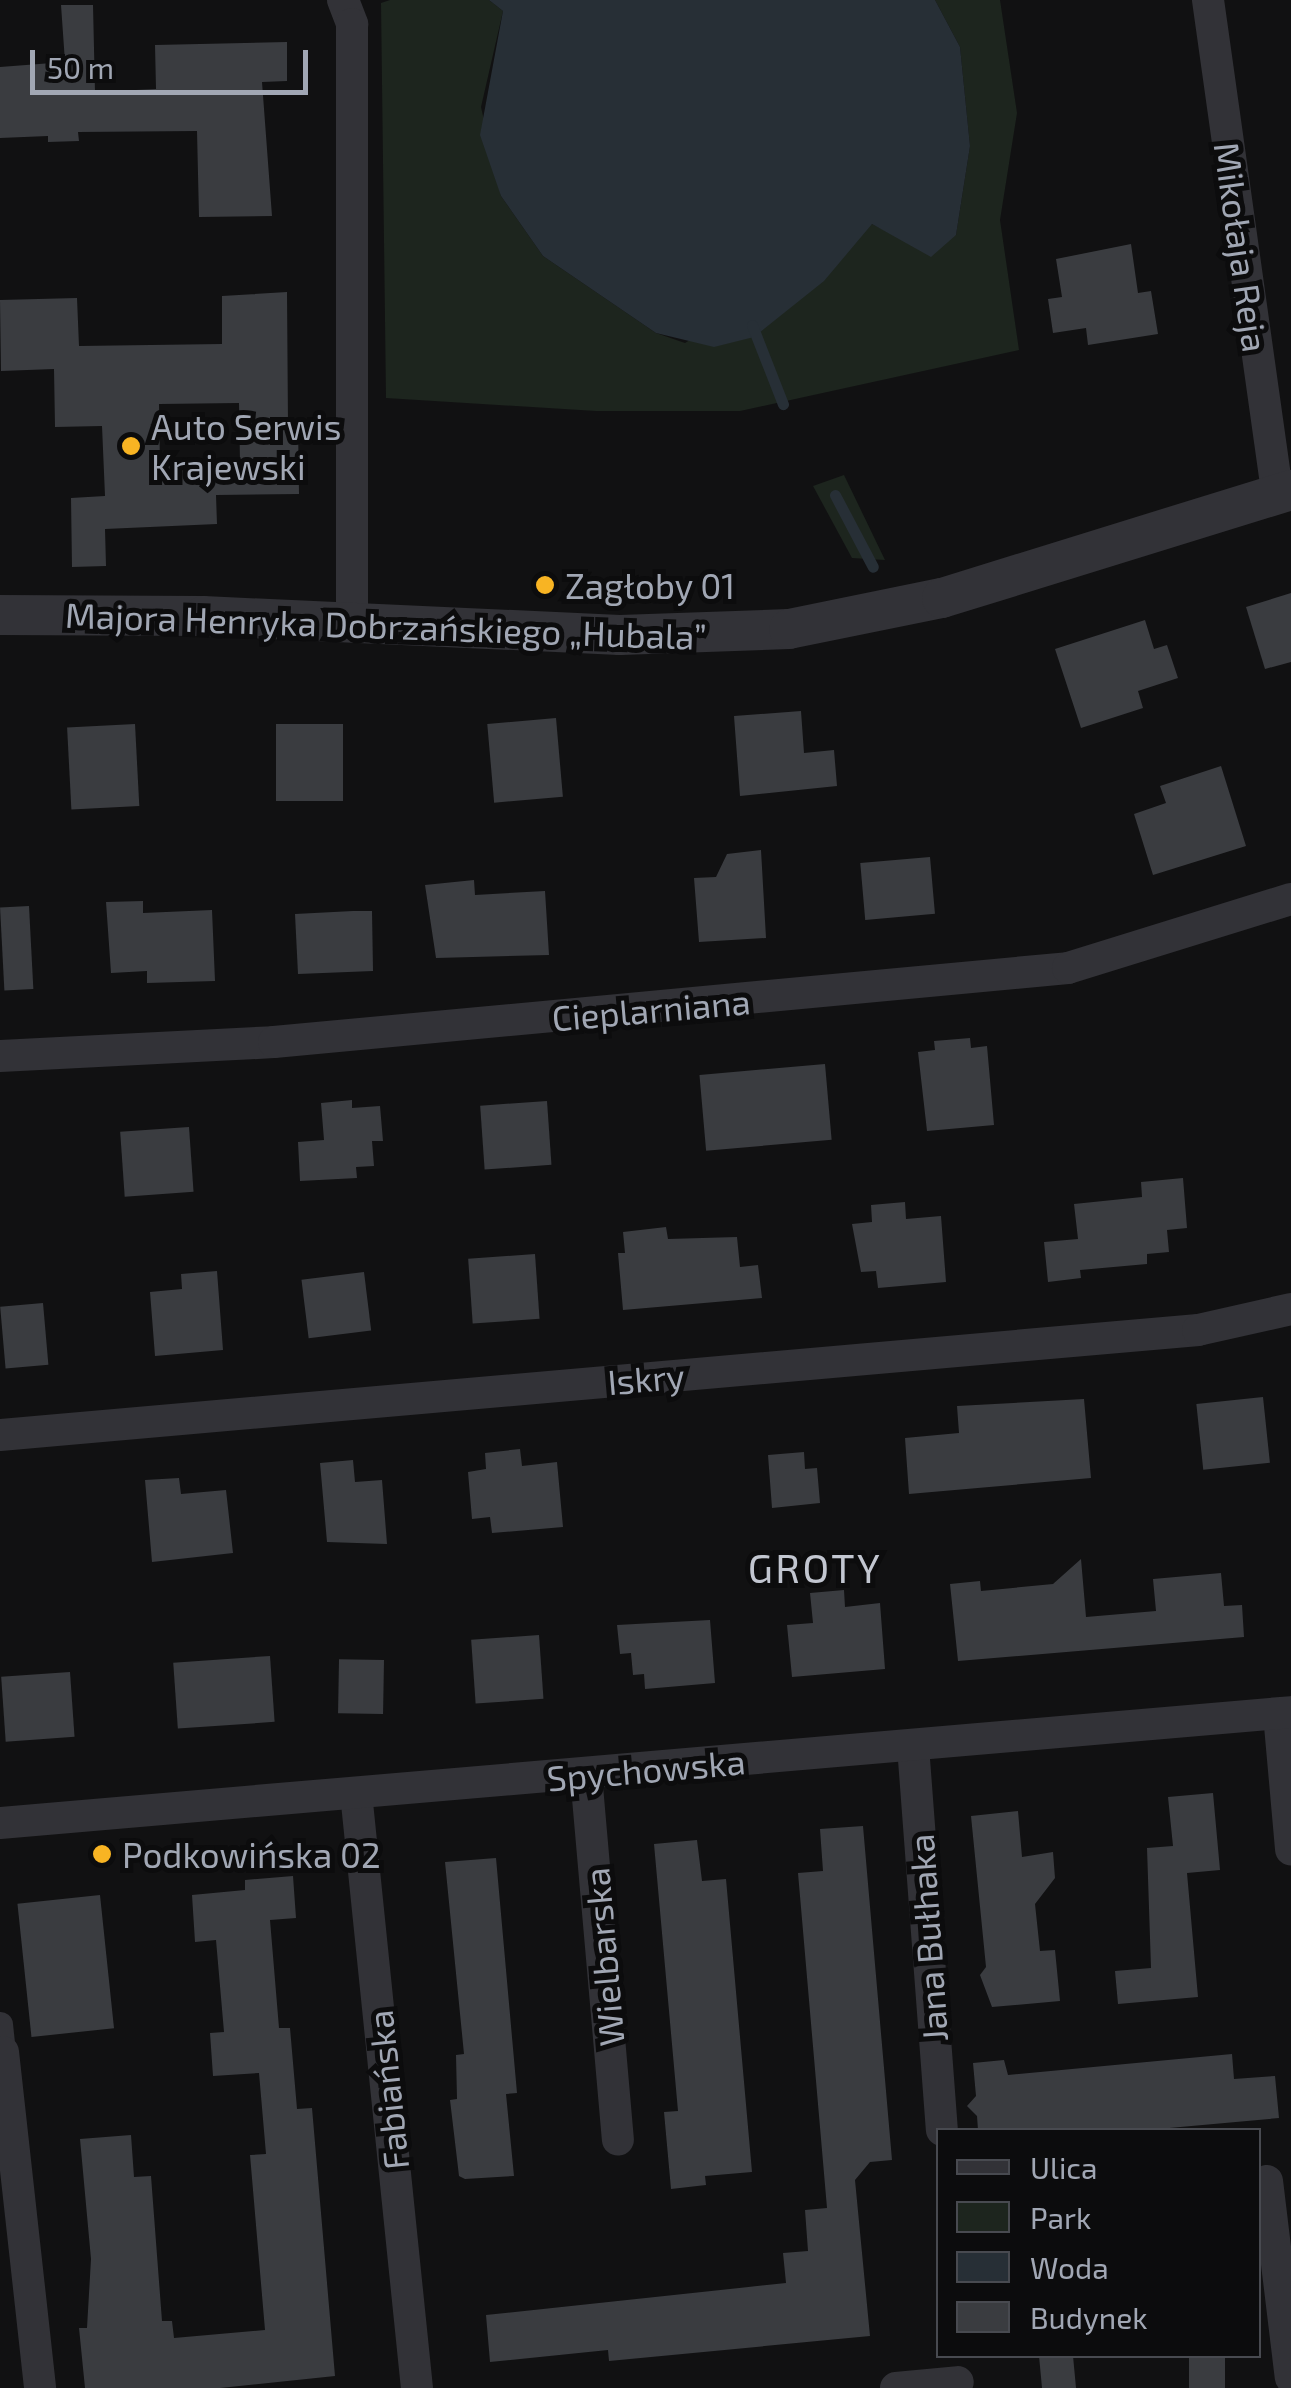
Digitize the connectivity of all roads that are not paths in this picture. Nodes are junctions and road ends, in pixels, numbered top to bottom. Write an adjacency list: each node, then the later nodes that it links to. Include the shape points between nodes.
1 (342, 0): 5 (street, via 352,24)
2 (1208, 0): 3 (street, Mikołaja Reja)
3 (1284, 492): 5 (street, Majora Henryka Dobrzańskiego „Hubala”, via 942,598 789,630 620,635)
4 (0, 615): 5 (street, Majora Henryka Dobrzańskiego „Hubala”)
5 (352, 623)
6 (1291, 900): 7 (street, Cieplarniana, via 1068,968 274,1042)
7 (0, 1056)
8 (1291, 1309): 9 (street, Iskry, via 1198,1330)
9 (0, 1435)
10 (1285, 1713): 11 (street, Spychowska); 15 (street)
11 (913, 1746): 12 (street, Spychowska); 17 (street, Jana Bułhaka)
12 (586, 1775): 13 (street, Spychowska); 18 (street, Wielbarska)
13 (356, 1793): 14 (street, Spychowska); 23 (street, Fabiańska)
14 (0, 1823)
15 (1291, 1849)
16 (2, 2038): 22 (street)
17 (942, 2128)
18 (618, 2140)
19 (1272, 2180): 21 (street)
20 (957, 2375): 24 (street)
21 (1291, 2378)
22 (40, 2388)
23 (417, 2388)
24 (896, 2388)

